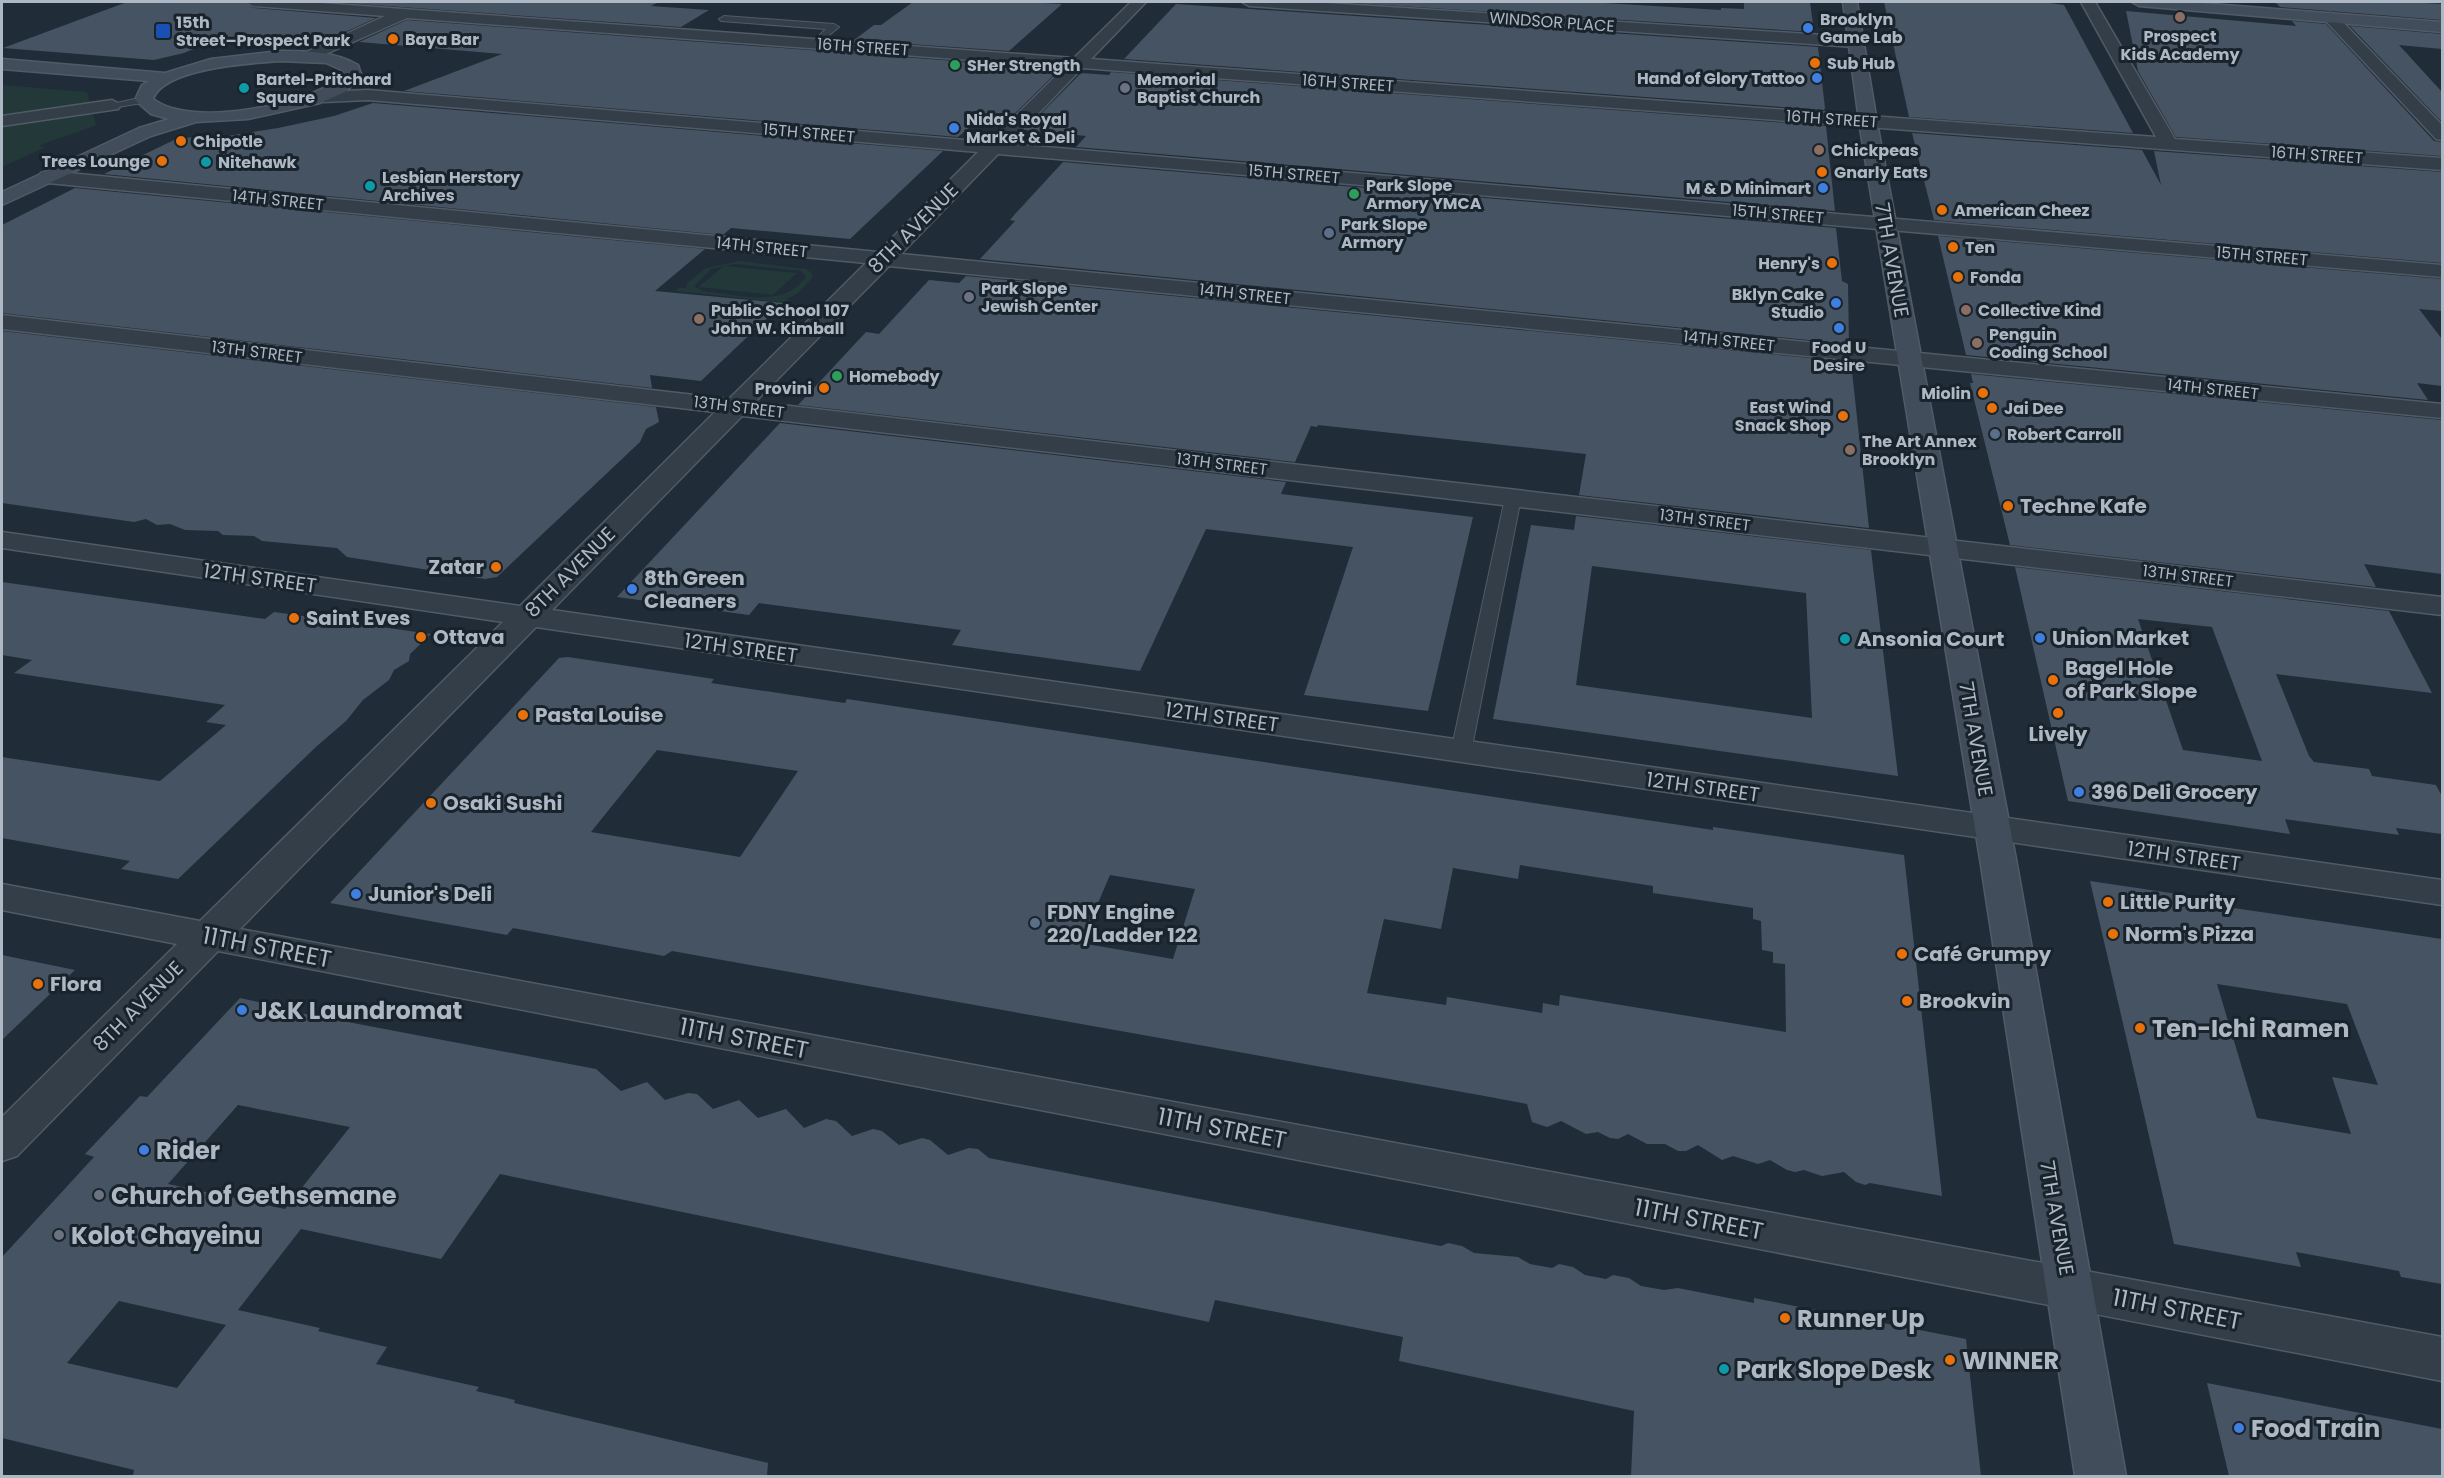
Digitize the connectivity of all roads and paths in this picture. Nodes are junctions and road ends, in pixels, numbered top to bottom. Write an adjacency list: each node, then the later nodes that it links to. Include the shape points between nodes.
1 (253, 2): 9 (street, 16TH STREET)
2 (429, 2): 9 (street)
3 (1139, 2): 16 (street, 8TH AVENUE)
4 (1249, 2): 13 (street, WINDSOR PLACE)
5 (1850, 2): 13 (street, 7TH AVENUE)
6 (2088, 2): 26 (street)
7 (2139, 2): 8 (street)
8 (2208, 4): 10 (street)
9 (405, 13): 14 (street, 16TH STREET); 15 (street)
10 (2331, 18): 12 (street); 25 (street)
11 (724, 19): 14 (lane, via 834,27)
12 (2442, 27)
13 (1855, 42): 24 (street, 7TH AVENUE)
14 (816, 43): 16 (street, 16TH STREET)
15 (310, 56): 18 (street, via 227,62); 19 (street, via 341,62 354,73 344,88)
16 (1077, 63): 24 (street, 16TH STREET); 27 (street, 8TH AVENUE)
17 (2, 64): 18 (street)
18 (166, 78): 20 (street, via 148,89)
19 (324, 97): 22 (street, via 260,112); 27 (street, 15TH STREET, via 368,95)
20 (144, 100): 21 (lane); 22 (street, via 152,109)
21 (112, 105): 23 (street)
22 (195, 117): 29 (street, via 145,132)
23 (2, 121)
24 (1868, 121): 26 (street, 16TH STREET); 31 (street, 7TH AVENUE)
25 (2442, 135)
26 (2169, 144): 28 (street, 16TH STREET)
27 (993, 148): 31 (street, 15TH STREET); 32 (street, 8TH AVENUE)
28 (2442, 164)
29 (48, 177): 30 (street); 32 (street, 14TH STREET)
30 (2, 199)
31 (1886, 223): 33 (street, 15TH STREET); 35 (street, 7TH AVENUE)
32 (882, 258): 35 (street, 14TH STREET); 36 (street, 8TH AVENUE)
33 (2442, 271)
34 (2, 322): 36 (street, 13TH STREET)
35 (1909, 359): 37 (street, 14TH STREET); 40 (street, 7TH AVENUE)
36 (734, 407): 38 (street, 13TH STREET); 42 (street, 8TH AVENUE)
37 (2442, 411)
38 (1513, 498): 40 (street, 13TH STREET); 43 (lane)
39 (2, 540): 42 (street, 12TH STREET)
40 (1942, 548): 41 (street, 13TH STREET); 44 (street, 7TH AVENUE)
41 (2442, 606)
42 (526, 616): 43 (street, 12TH STREET); 47 (street, 8TH AVENUE)
43 (1461, 752): 44 (street, 12TH STREET)
44 (1991, 828): 45 (street, 12TH STREET); 49 (street, 7TH AVENUE)
45 (2442, 893)
46 (2, 897): 47 (street, 11TH STREET)
47 (208, 936): 48 (street, 8TH AVENUE); 49 (street, 11TH STREET)
48 (2, 1144)
49 (2069, 1289): 50 (street, 11TH STREET); 51 (street, 7TH AVENUE)
50 (2442, 1359)
51 (2102, 1476)

